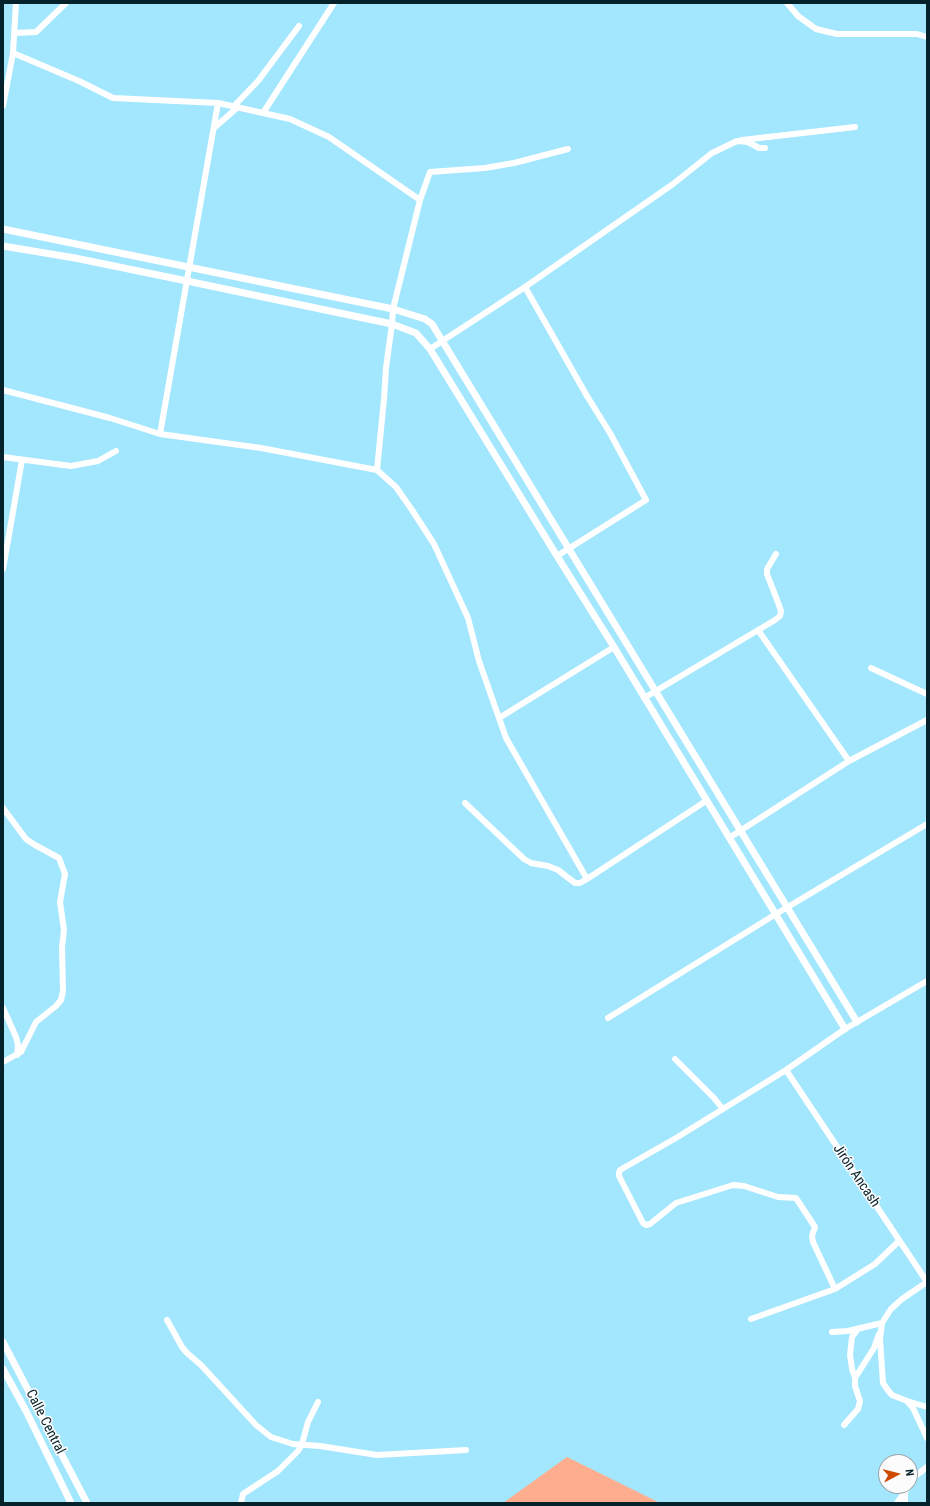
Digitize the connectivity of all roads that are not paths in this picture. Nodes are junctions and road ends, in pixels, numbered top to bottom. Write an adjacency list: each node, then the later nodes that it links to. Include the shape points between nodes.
1 (16, 3): 6 (street)
2 (66, 3): 6 (street, via 36,32)
3 (334, 3): 12 (street)
4 (788, 3): 7 (street, via 798,16 816,29 837,34 917,34)
5 (299, 26): 11 (street)
6 (15, 33): 8 (street)
7 (927, 37)
8 (14, 53): 9 (street, via 79,80 113,98); 10 (street)
9 (218, 102): 11 (street); 14 (street)
10 (3, 106)
11 (236, 107): 12 (street); 14 (street)
12 (264, 113): 18 (street, via 290,119 329,137)
13 (855, 127): 15 (street)
14 (214, 128): 21 (street)
15 (737, 141): 16 (street); 23 (street, via 712,153 673,184)
16 (765, 148)
17 (568, 149): 18 (street, via 485,168 430,172)
18 (420, 200): 24 (street)
19 (3, 229): 21 (street)
20 (3, 246): 22 (street)
21 (189, 268): 22 (street); 24 (street)
22 (187, 281): 25 (street); 29 (street)
23 (525, 287): 26 (street); 34 (street, via 646,500)
24 (393, 309): 25 (street); 26 (street, via 425,319 432,324)
25 (392, 324): 27 (street, via 416,333); 33 (street)
26 (442, 341): 27 (street); 34 (street)
27 (430, 349): 36 (street)
28 (3, 390): 29 (street)
29 (160, 434): 33 (street, via 261,448)
30 (116, 451): 32 (street, via 98,461 71,466)
31 (3, 457): 32 (street)
32 (22, 460): 37 (street)
33 (377, 470): 44 (street, via 396,486 434,544 468,618 479,661)
34 (568, 549): 36 (street); 41 (street)
35 (776, 554): 38 (street, via 767,574 781,611 780,616)
36 (556, 556): 39 (street)
37 (3, 569)
38 (758, 630): 41 (street); 46 (street)
39 (614, 647): 43 (street); 44 (street)
40 (871, 668): 42 (street)
41 (656, 691): 43 (street); 51 (street)
42 (927, 694)
43 (644, 698): 47 (street)
44 (499, 718): 53 (street, via 506,738)
45 (927, 720): 46 (street)
46 (849, 761): 51 (street)
47 (706, 801): 52 (street); 53 (street)
48 (465, 802): 53 (street, via 524,859 558,870 575,883)
49 (3, 808): 61 (street, via 26,839 59,858 65,874 60,902 64,930 61,1000 36,1022 24,1048)
50 (927, 824): 54 (street)
51 (740, 831): 52 (street); 54 (street)
52 (729, 838): 55 (street)
53 (587, 880)
54 (787, 907): 55 (street); 59 (street)
55 (776, 914): 58 (street); 60 (street)
56 (927, 981): 59 (street)
57 (3, 1008): 61 (street, via 16,1037)
58 (608, 1018)
59 (857, 1022): 60 (street)
60 (845, 1029): 64 (street)
61 (17, 1055): 63 (street)
62 (675, 1059): 65 (street)
63 (3, 1062)
64 (786, 1070): 65 (street); 66 (street, Jirón Ancash)
65 (722, 1108): 68 (street, via 620,1170 619,1176 643,1223 650,1224 676,1203 733,1185 796,1198 815,1227 813,1242)
66 (899, 1241): 67 (street, Jirón Ancash); 68 (street, via 875,1264)
67 (927, 1282): 71 (street, via 891,1309)
68 (835, 1289): 69 (street)
69 (752, 1319)
70 (167, 1320): 83 (street, via 187,1353 260,1428 281,1441)
71 (882, 1323): 72 (street); 73 (street)
72 (858, 1329): 74 (street); 77 (street, via 850,1344)
73 (880, 1331): 77 (street, via 874,1348); 78 (street, via 883,1384 892,1394)
74 (832, 1332)
75 (3, 1342): 89 (street, Calle Central)
76 (3, 1368): 88 (street, Calle Central)
77 (855, 1378): 81 (street, via 860,1401 858,1409)
78 (907, 1401): 80 (street); 82 (street, via 920,1420)
79 (318, 1402): 83 (street, via 308,1422)
80 (927, 1407)
81 (844, 1426)
82 (927, 1438)
83 (302, 1444): 84 (street, via 377,1455); 90 (street, via 278,1471 243,1494)
84 (466, 1450)
85 (927, 1467): 86 (street)
86 (918, 1474)
87 (904, 1494): 91 (street)
88 (71, 1503)
89 (87, 1503)
90 (240, 1503)
91 (897, 1503)

